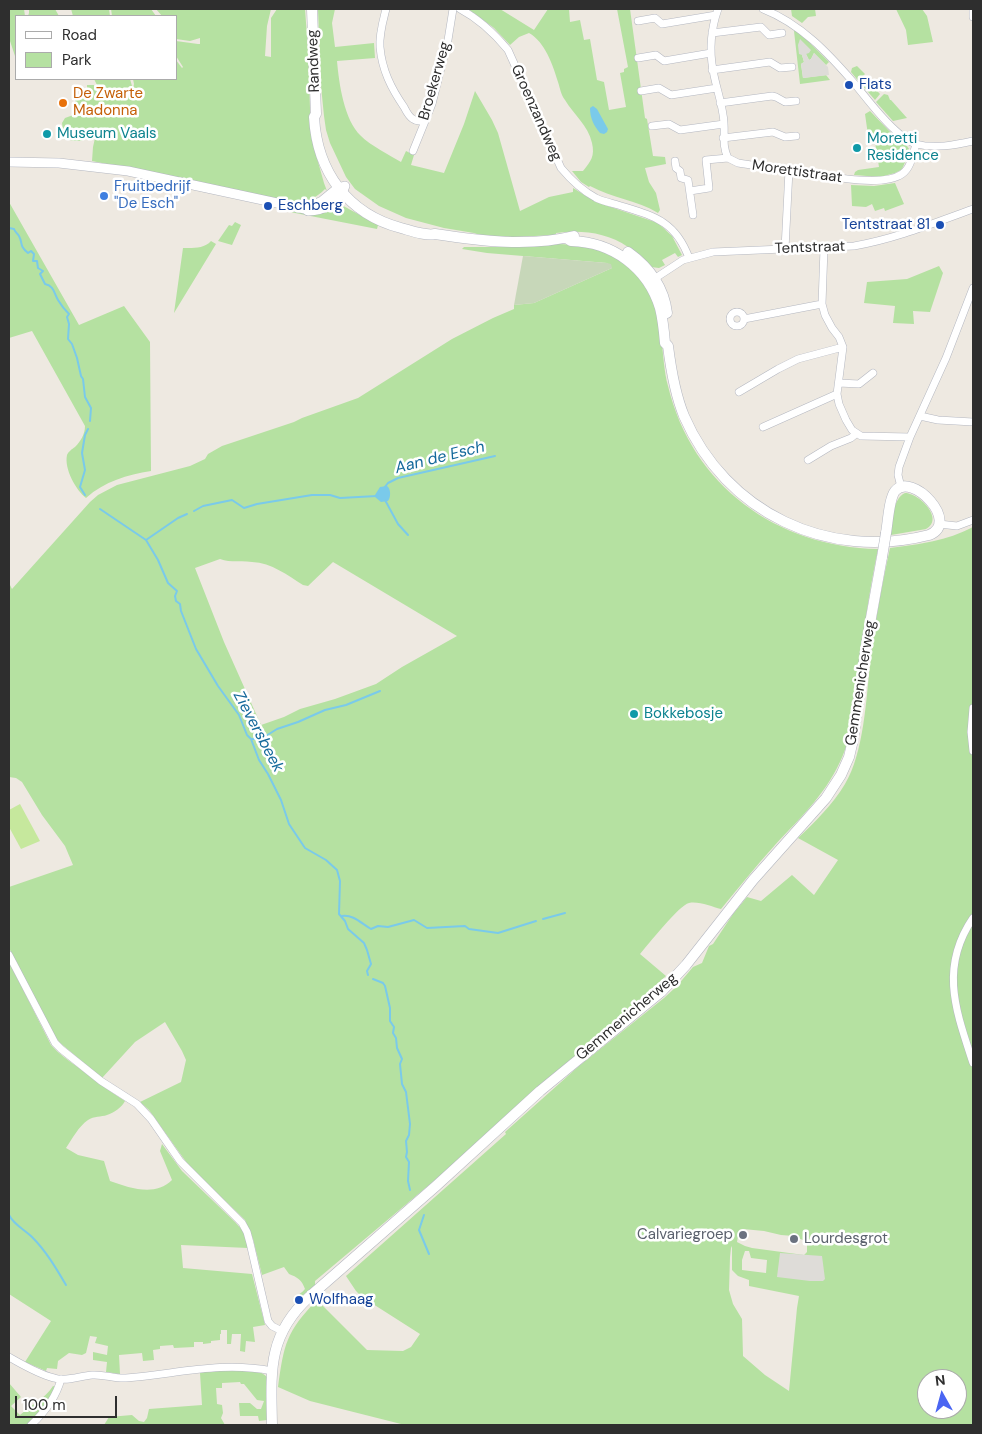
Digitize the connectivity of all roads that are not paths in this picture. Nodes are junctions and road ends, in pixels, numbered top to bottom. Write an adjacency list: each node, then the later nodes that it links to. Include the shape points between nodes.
1 (312, 9): 32 (main road, Randweg, via 316,114 327,156)
2 (386, 9): 20 (street, via 380,44 385,74 413,120)
3 (453, 9): 20 (street, Broekerweg, via 432,104)
4 (460, 9): 38 (street, Groenzandweg, via 478,20 508,50 561,168 575,184 597,199 655,217 668,225)
5 (763, 9): 26 (street, via 820,45 886,120)
6 (973, 9): 8 (street)
7 (717, 12): 9 (street, via 662,24 655,18); 10 (street)
8 (973, 17)
9 (638, 21)
10 (712, 33): 11 (street, via 761,27 769,35); 12 (street)
11 (782, 33)
12 (711, 53): 13 (street, via 664,61 656,55); 15 (street)
13 (638, 58)
14 (792, 67): 15 (street, via 780,68 770,62)
15 (712, 70): 16 (street)
16 (717, 88): 17 (street, via 671,95 659,88); 19 (street)
17 (641, 91)
18 (796, 100): 19 (street, via 782,102 772,96)
19 (720, 103): 21 (street)
20 (424, 120): 27 (street, Broekerweg)
21 (724, 124): 22 (street, via 680,130 669,124); 24 (street)
22 (652, 126)
23 (796, 136): 24 (street, via 785,137 773,132)
24 (724, 138): 28 (street)
25 (973, 141): 26 (street, via 942,146)
26 (916, 144): 31 (street, Morettistraat, via 907,170 895,178 863,180)
27 (413, 151)
28 (728, 158): 31 (street, Morettistraat, via 738,163); 33 (street, Morettistraat, via 706,160 709,188)
29 (674, 161): 33 (street, via 681,178 688,180)
30 (9, 162): 32 (street, via 59,163 128,171 305,209)
31 (789, 170): 37 (street)
32 (342, 189): 39 (main road, Randweg, via 378,213 436,234 496,242 568,238 596,244 613,251)
33 (690, 191): 35 (street)
34 (973, 209): 36 (street, Tentstraat, via 868,244)
35 (693, 215)
36 (824, 248): 37 (street, Tentstraat); 41 (street)
37 (785, 249): 38 (street, Tentstraat, via 713,252)
38 (689, 258): 39 (street, Tentstraat)
39 (652, 280): 56 (main road, Randweg, via 660,287 667,308 671,369 684,416 707,457 742,495 767,513 797,528 857,542 919,538 935,532)
40 (973, 288): 48 (street, Gemmenicherweg)
41 (822, 304): 42 (street); 43 (street)
42 (744, 319)
43 (843, 347): 45 (street); 46 (street, via 798,359)
44 (873, 373): 45 (street, via 858,384)
45 (838, 383): 47 (street)
46 (739, 392)
47 (837, 394): 50 (street); 51 (street, via 846,420)
48 (920, 416): 49 (street); 52 (street, Gemmenicherweg)
49 (973, 422)
50 (764, 427)
51 (856, 434): 52 (street); 53 (street)
52 (910, 437): 54 (street, Gemmenicherweg, via 898,471)
53 (808, 460)
54 (901, 487): 56 (main road, via 913,488 927,498 938,512); 62 (main road, Gemmenicherweg, bridge, via 893,496 853,740 841,775 826,798 753,880 666,987 540,1091 310,1296 292,1314)
55 (973, 520): 56 (street, via 957,526)
56 (939, 524)
57 (973, 708): 58 (street)
58 (973, 751)
59 (973, 918): 61 (street, via 959,943 954,984 956,1008)
60 (9, 955): 62 (street, via 61,1050 137,1104 180,1160 242,1223 250,1242 268,1321)
61 (973, 1063)
62 (282, 1331): 64 (main road, Gemmenicherweg)
63 (9, 1357): 65 (street)
64 (272, 1371): 65 (street, via 208,1368 126,1378 94,1375); 67 (main road, Gemmenicherweg)
65 (61, 1379): 66 (street, via 52,1401)
66 (31, 1425)
67 (272, 1425)

